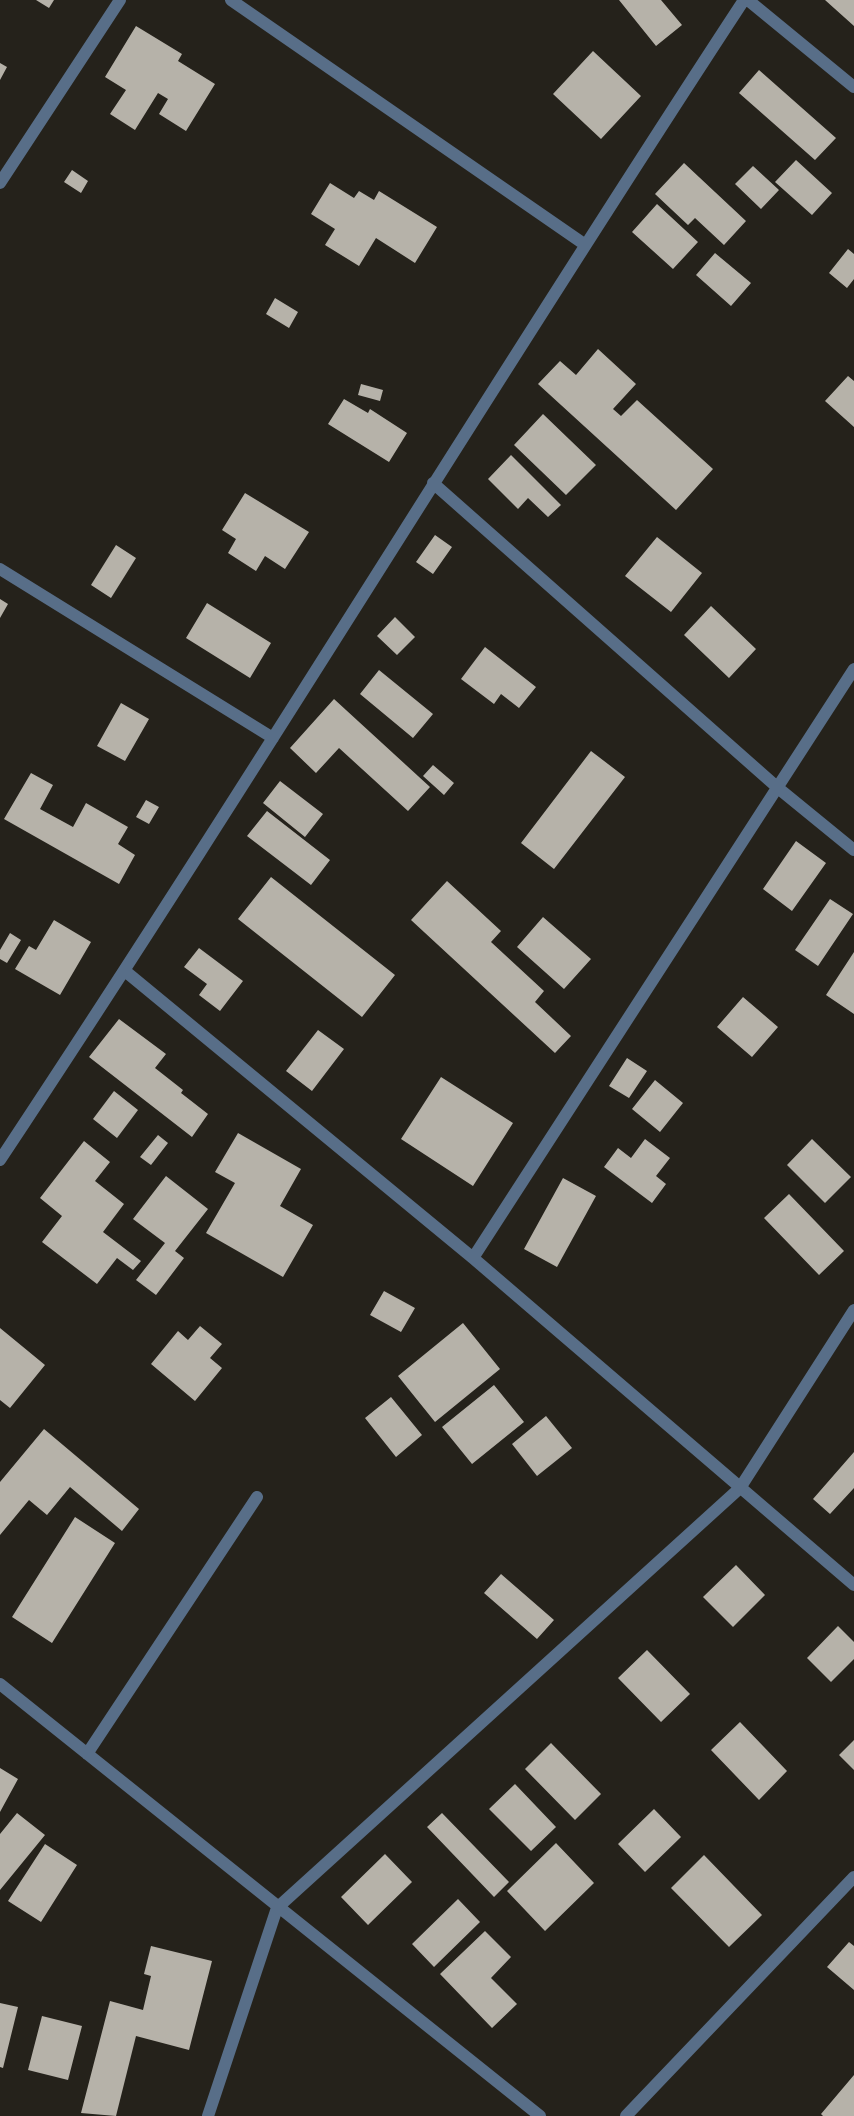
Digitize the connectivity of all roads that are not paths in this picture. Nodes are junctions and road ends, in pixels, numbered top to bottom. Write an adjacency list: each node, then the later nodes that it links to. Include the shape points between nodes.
1 (120, 0): 5 (street)
2 (231, 0): 6 (street)
3 (746, 0): 4 (street); 6 (street)
4 (854, 87)
5 (0, 183)
6 (584, 244): 7 (street)
7 (433, 483): 10 (street); 11 (street)
8 (0, 569): 10 (street)
9 (854, 669): 11 (street)
10 (273, 738): 13 (street)
11 (778, 788): 12 (street); 15 (street)
12 (854, 850)
13 (125, 971): 14 (street); 15 (street)
14 (0, 1160)
15 (473, 1258): 17 (street)
16 (854, 1310): 17 (street)
17 (740, 1488): 19 (street); 23 (street)
18 (257, 1497): 21 (street)
19 (854, 1585)
20 (0, 1684): 21 (street)
21 (87, 1754): 23 (street)
22 (854, 1877): 26 (street)
23 (277, 1908): 24 (street); 25 (street)
24 (208, 2116)
25 (540, 2116)
26 (626, 2116)

